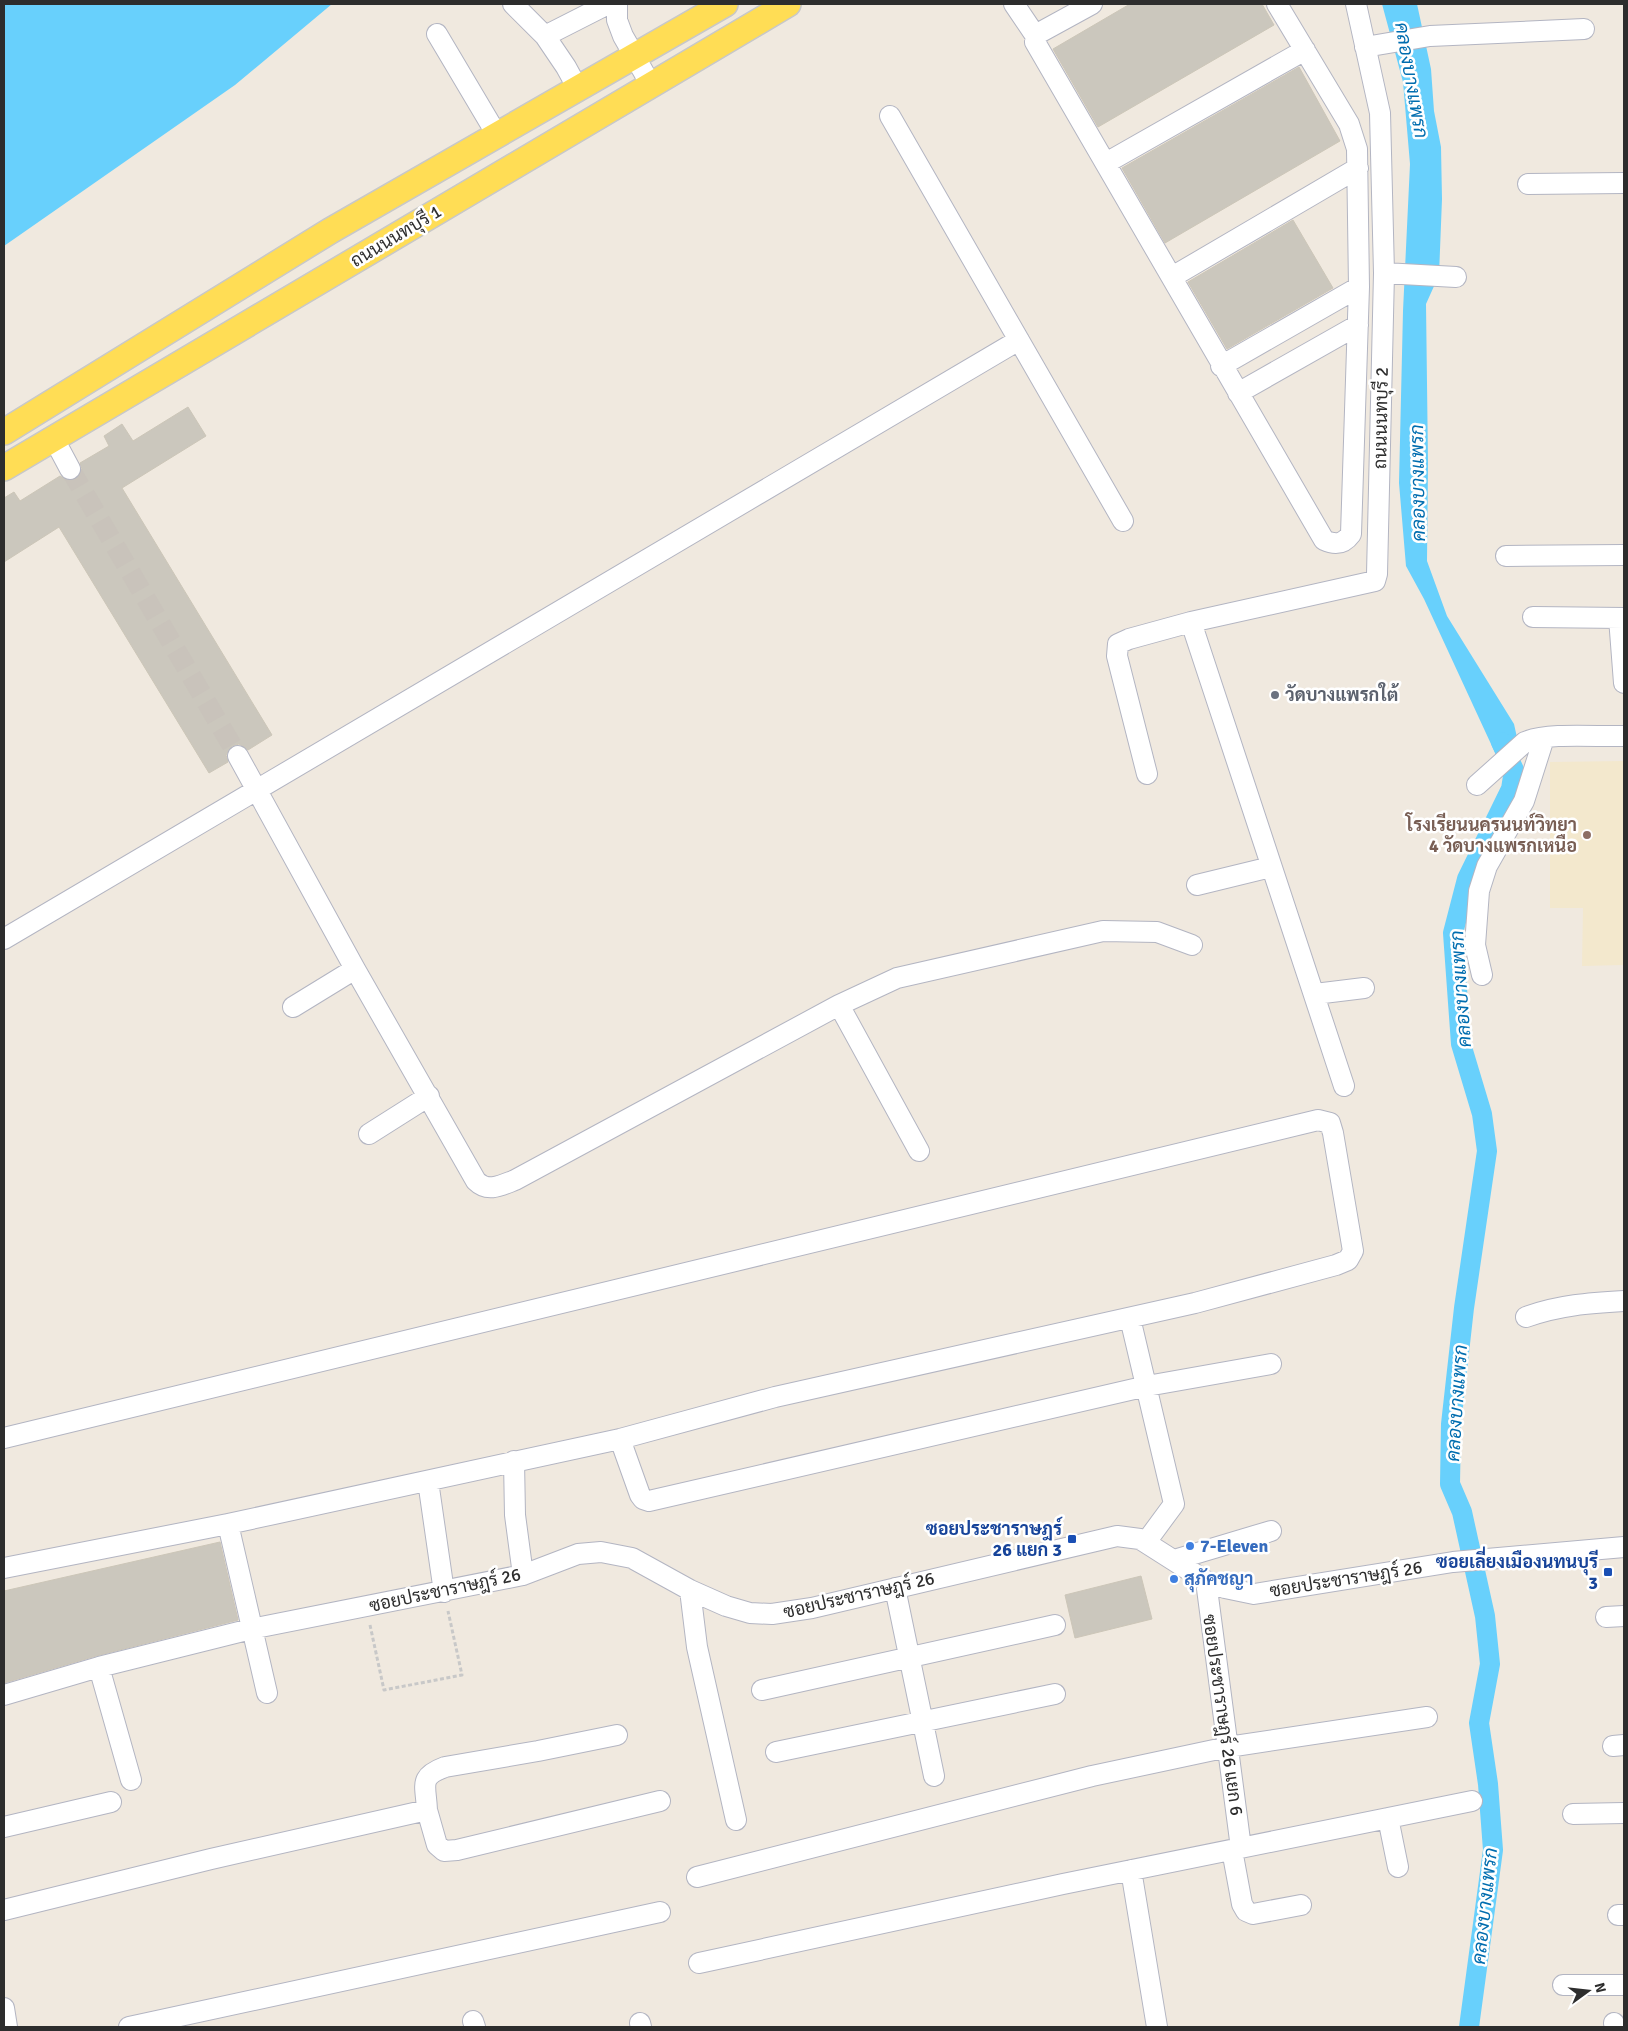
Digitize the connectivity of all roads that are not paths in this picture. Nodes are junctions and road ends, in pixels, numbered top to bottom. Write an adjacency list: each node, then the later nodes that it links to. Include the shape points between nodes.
1 (512, 4): 12 (street)
2 (608, 4): 12 (street)
3 (617, 4): 16 (street, via 617,20)
4 (725, 4): 16 (main road, ถนนนนทบุรี 1)
5 (788, 4): 17 (main road, ถนนนนทบุรี 1)
6 (1014, 4): 13 (street)
7 (1092, 4): 13 (street, via 1039,33)
8 (1277, 4): 15 (street)
9 (1356, 4): 14 (street, ถนนนนทบุรี 2)
10 (1584, 29): 14 (street, via 1430,36)
11 (437, 34): 20 (street)
12 (544, 36): 18 (street)
13 (1037, 38): 21 (street, via 1035,42)
14 (1365, 47): 25 (street, ถนนนนทบุรี 2, via 1380,113)
15 (1305, 50): 21 (street); 22 (street, via 1354,136)
16 (634, 57): 17 (street); 18 (main road, ถนนนนทบุรี 1)
17 (651, 85): 34 (main road, ถนนนนทบุรี 1)
18 (578, 89): 20 (main road, ถนนนนทบุรี 1)
19 (890, 116): 30 (street)
20 (497, 135): 33 (main road, ถนนนนทบุรี 1, via 330,231)
21 (1106, 163): 26 (street)
22 (1358, 168): 26 (street); 28 (street)
23 (1624, 183): 24 (street)
24 (1528, 184)
25 (1390, 274): 27 (street); 42 (street, ถนนนนทบุรี 2, via 1375,581)
26 (1172, 277): 31 (street)
27 (1450, 277)
28 (1359, 287): 29 (street); 31 (street)
29 (1358, 325): 32 (street); 32 (street, via 1351,534 1346,541 1334,544 1324,540)
30 (1019, 340): 37 (street); 49 (street)
31 (1221, 366): 32 (street)
32 (1238, 393)
33 (4, 432)
34 (54, 439): 35 (main road, ถนนนนทบุรี 1); 36 (street)
35 (4, 468)
36 (70, 469)
37 (1123, 521)
38 (1506, 556): 39 (street)
39 (1624, 556)
40 (1533, 617): 41 (street)
41 (1622, 618): 43 (street)
42 (1191, 622): 47 (street, ถนนนนทบุรี 2, via 1118,644 1117,656); 50 (street)
43 (1624, 683)
44 (1624, 736): 45 (street)
45 (1534, 740): 48 (street); 55 (street, via 1524,801 1492,854 1480,891 1476,945)
46 (238, 756): 49 (street)
47 (1146, 774)
48 (1478, 785)
49 (257, 790): 52 (street); 54 (street)
50 (1271, 867): 51 (street); 57 (street)
51 (1197, 885)
52 (4, 939)
53 (1192, 945): 58 (street, via 1157,932 1103,931 897,978)
54 (355, 969): 59 (street); 61 (street)
55 (1482, 975)
56 (1364, 988): 57 (street)
57 (1315, 994): 60 (street)
58 (839, 1005): 61 (street, via 515,1180 494,1188 481,1186 476,1181); 63 (street)
59 (293, 1007)
60 (1344, 1086)
61 (429, 1096): 62 (street)
62 (369, 1134)
63 (919, 1151)
64 (1624, 1301): 65 (street, via 1572,1304)
65 (1526, 1317)
66 (1130, 1318): 68 (street); 69 (street, via 1348,1260 1353,1251 1330,1124 1318,1120 1308,1122); 70 (street, via 775,1397)
67 (1271, 1364): 68 (street)
68 (1147, 1386): 70 (street, via 649,1501 640,1495); 75 (street, via 1174,1504)
69 (4, 1438)
70 (620, 1439): 71 (street)
71 (514, 1461): 72 (street); 79 (street, via 515,1515)
72 (428, 1482): 73 (street); 83 (street)
73 (228, 1524): 78 (street); 85 (street)
74 (1271, 1531): 77 (street)
75 (1146, 1542): 77 (street, ซอยประชาราษฎร์ 26); 81 (street, ซอยประชาราษฎร์ 26, via 1140,1538 1117,1536)
76 (1624, 1547): 80 (street, ซอยประชาราษฎร์ 26, via 1453,1562 1254,1594)
77 (1174, 1560): 80 (street, ซอยประชาราษฎร์ 26)
78 (4, 1568)
79 (524, 1575): 82 (street, ซอยประชาราษฎร์ 26, via 578,1554 601,1552 632,1558); 83 (street, ซอยประชาราษฎร์ 26)
80 (1206, 1581): 95 (street, ซอยประชาราษฎร์ 26 แยก 6)
81 (895, 1588): 82 (street, ซอยประชาราษฎร์ 26, via 772,1614 750,1613 726,1606); 86 (street)
82 (690, 1590): 106 (street, via 697,1647)
83 (444, 1592): 85 (street, ซอยประชาราษฎร์ 26)
84 (1055, 1625): 86 (street)
85 (251, 1629): 87 (street, ซอยประชาราษฎร์ 26); 89 (street)
86 (910, 1657): 88 (street); 93 (street)
87 (99, 1666): 91 (street, ซอยประชาราษฎร์ 26); 98 (street)
88 (762, 1690)
89 (267, 1693)
90 (1055, 1694): 93 (street)
91 (4, 1695)
92 (1427, 1717): 95 (street)
93 (923, 1722): 96 (street); 97 (street)
94 (617, 1735): 102 (street, via 445,1767 430,1773 426,1780)
95 (1228, 1747): 108 (street, ซอยประชาราษฎร์ 26 แยก 6); 111 (street, via 1092,1776)
96 (776, 1752)
97 (934, 1776)
98 (131, 1780)
99 (660, 1801): 102 (street, via 444,1851 437,1845)
100 (1472, 1801): 105 (street)
101 (111, 1802): 107 (street)
102 (427, 1810): 113 (street)
103 (1624, 1813): 104 (street)
104 (1573, 1814)
105 (1388, 1818): 108 (street); 109 (street)
106 (736, 1820)
107 (4, 1827)
108 (1236, 1849): 110 (street); 112 (street, ซอยประชาราษฎร์ 26 แยก 6, via 1242,1904 1246,1911 1253,1914)
109 (1398, 1867)
110 (1130, 1870): 115 (street); 121 (street)
111 (697, 1877)
112 (1301, 1905)
113 (4, 1910)
114 (660, 1912): 120 (street)
115 (699, 1963)
116 (1563, 1985): 117 (street)
117 (1624, 1985)
118 (4, 2008): 119 (street)
119 (6, 2027)
120 (129, 2027)
121 (1157, 2027)

